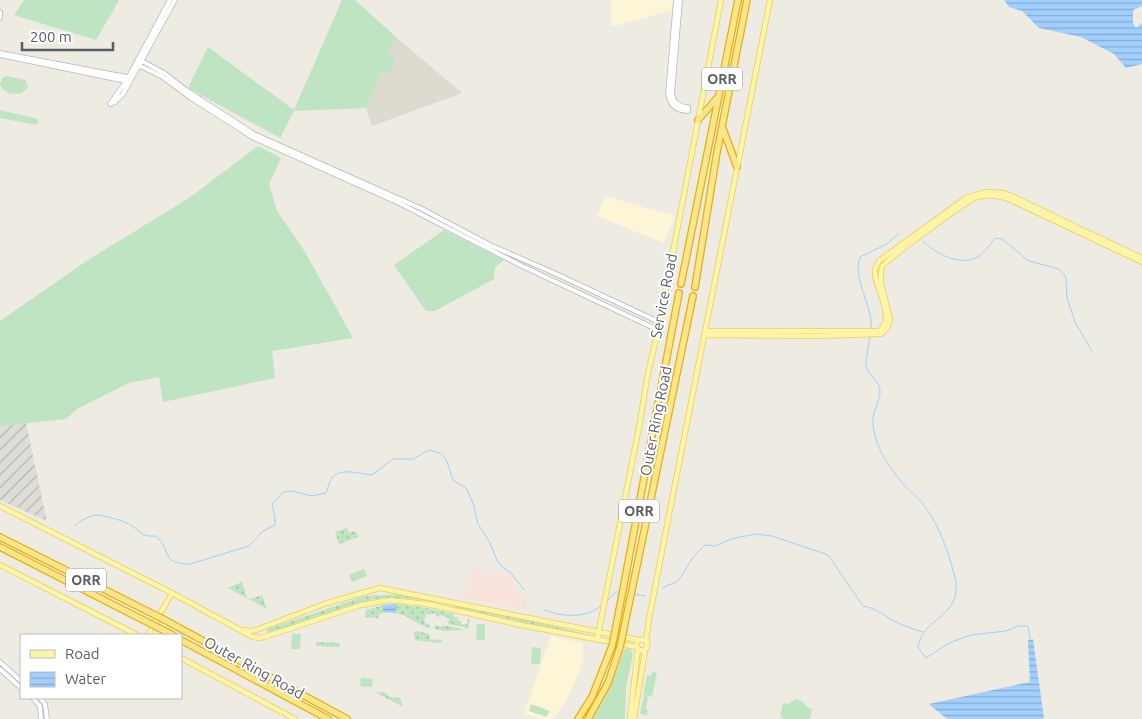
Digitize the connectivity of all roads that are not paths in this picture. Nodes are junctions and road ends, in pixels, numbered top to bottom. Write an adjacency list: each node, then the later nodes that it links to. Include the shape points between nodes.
1 (170, 0): 12 (street)
2 (175, 0): 12 (street)
3 (676, 0): 15 (street)
4 (680, 0): 15 (street)
5 (721, 0): 17 (main road, Service Road)
6 (738, 0): 16 (highway, ORR)
7 (747, 0): 18 (highway, ORR)
8 (770, 0): 19 (main road)
9 (0, 12): 10 (street)
10 (0, 18)
11 (0, 54): 14 (street)
12 (140, 59): 13 (street); 20 (street, via 254,134)
13 (137, 65): 14 (street); 20 (street, via 161,76 254,138)
14 (129, 79): 14 (street, via 123,94 110,104)
15 (670, 91): 15 (street, via 675,102 688,107 688,111 674,107 669,100)
16 (719, 95): 17 (highway); 21 (highway, ORR)
17 (698, 120): 34 (main road, Service Road)
18 (722, 128): 19 (highway); 22 (highway, ORR)
19 (737, 167): 36 (main road)
20 (363, 185): 26 (street, via 420,208 492,246); 29 (street)
21 (699, 201): 22 (highway); 27 (highway, ORR)
22 (708, 203): 28 (highway, ORR)
23 (911, 241): 24 (main road, via 966,198 995,192 1014,197); 25 (main road, via 968,202 994,196 1022,205); 36 (main road, via 879,261 875,269 886,317 879,331)
24 (1142, 258)
25 (1142, 262)
26 (575, 283): 29 (street); 32 (street)
27 (681, 284)
28 (694, 286)
29 (572, 290): 33 (street)
30 (680, 293): 69 (highway, Outer Ring Road / ORR, bridge, via 612,646 592,697)
31 (693, 296): 70 (highway, Outer Ring Road / ORR, bridge, via 620,647 608,683)
32 (615, 302): 33 (street); 34 (street)
33 (612, 309): 35 (street)
34 (659, 322): 35 (main road, Service Road)
35 (658, 330): 46 (main road, Service Road)
36 (705, 333): 54 (main road)
37 (0, 506): 41 (main road)
38 (0, 537): 68 (highway, Outer Ring Road / ORR, bridge, via 163,619)
39 (0, 547): 49 (highway, ORR, bridge)
40 (0, 565): 47 (main road)
41 (172, 593): 45 (main road); 48 (main road)
42 (441, 600): 43 (main road); 44 (main road, via 375,588); 46 (main road)
43 (439, 606): 50 (main road, via 412,601 377,601); 52 (main road)
44 (263, 627): 45 (main road); 50 (main road)
45 (242, 630): 50 (main road, via 253,637)
46 (598, 632): 52 (main road, Service Road); 53 (main road)
47 (135, 634)
48 (149, 634)
49 (171, 634)
50 (267, 636)
51 (182, 640): 67 (highway, Outer Ring Road)
52 (597, 640): 55 (main road)
53 (639, 640): 54 (main road); 55 (main road)
54 (646, 641): 56 (main road, via 648,646)
55 (638, 648): 56 (main road); 71 (main road)
56 (644, 650): 72 (main road)
57 (182, 659): 66 (main road)
58 (0, 662): 60 (street)
59 (0, 669): 61 (street)
60 (20, 680)
61 (20, 687)
62 (34, 699): 64 (street, via 40,706)
63 (41, 699): 65 (street, via 45,704)
64 (41, 719)
65 (46, 719)
66 (295, 719)
67 (328, 719)
68 (347, 719)
69 (578, 719)
70 (588, 719)
71 (630, 719)
72 (634, 719)

